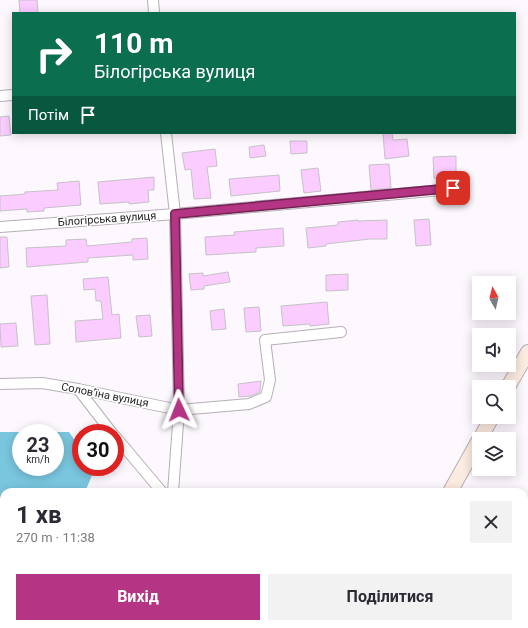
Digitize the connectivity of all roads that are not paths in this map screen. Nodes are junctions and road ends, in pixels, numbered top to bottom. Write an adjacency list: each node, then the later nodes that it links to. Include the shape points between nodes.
1 (153, 0): 2 (street)
2 (154, 12)
3 (12, 95): 4 (street)
4 (0, 96)
5 (166, 134): 7 (street)
6 (453, 188): 7 (street, Білогірська вулиця)
7 (175, 214): 8 (street, Білогірська вулиця); 14 (street)
8 (0, 227)
9 (341, 332): 14 (street, Соловʼїна вулиця, via 265,340 270,380 266,397 249,404)
10 (526, 358): 11 (main road)
11 (512, 380)
12 (0, 384): 13 (street, Соловʼїна вулиця, via 42,383)
13 (78, 389): 14 (street, Соловʼїна вулиця); 15 (street)
14 (179, 410): 19 (street)
15 (105, 424)
16 (124, 445): 18 (street)
17 (472, 453): 20 (main road)
18 (165, 488)
19 (169, 488)
20 (452, 488)

